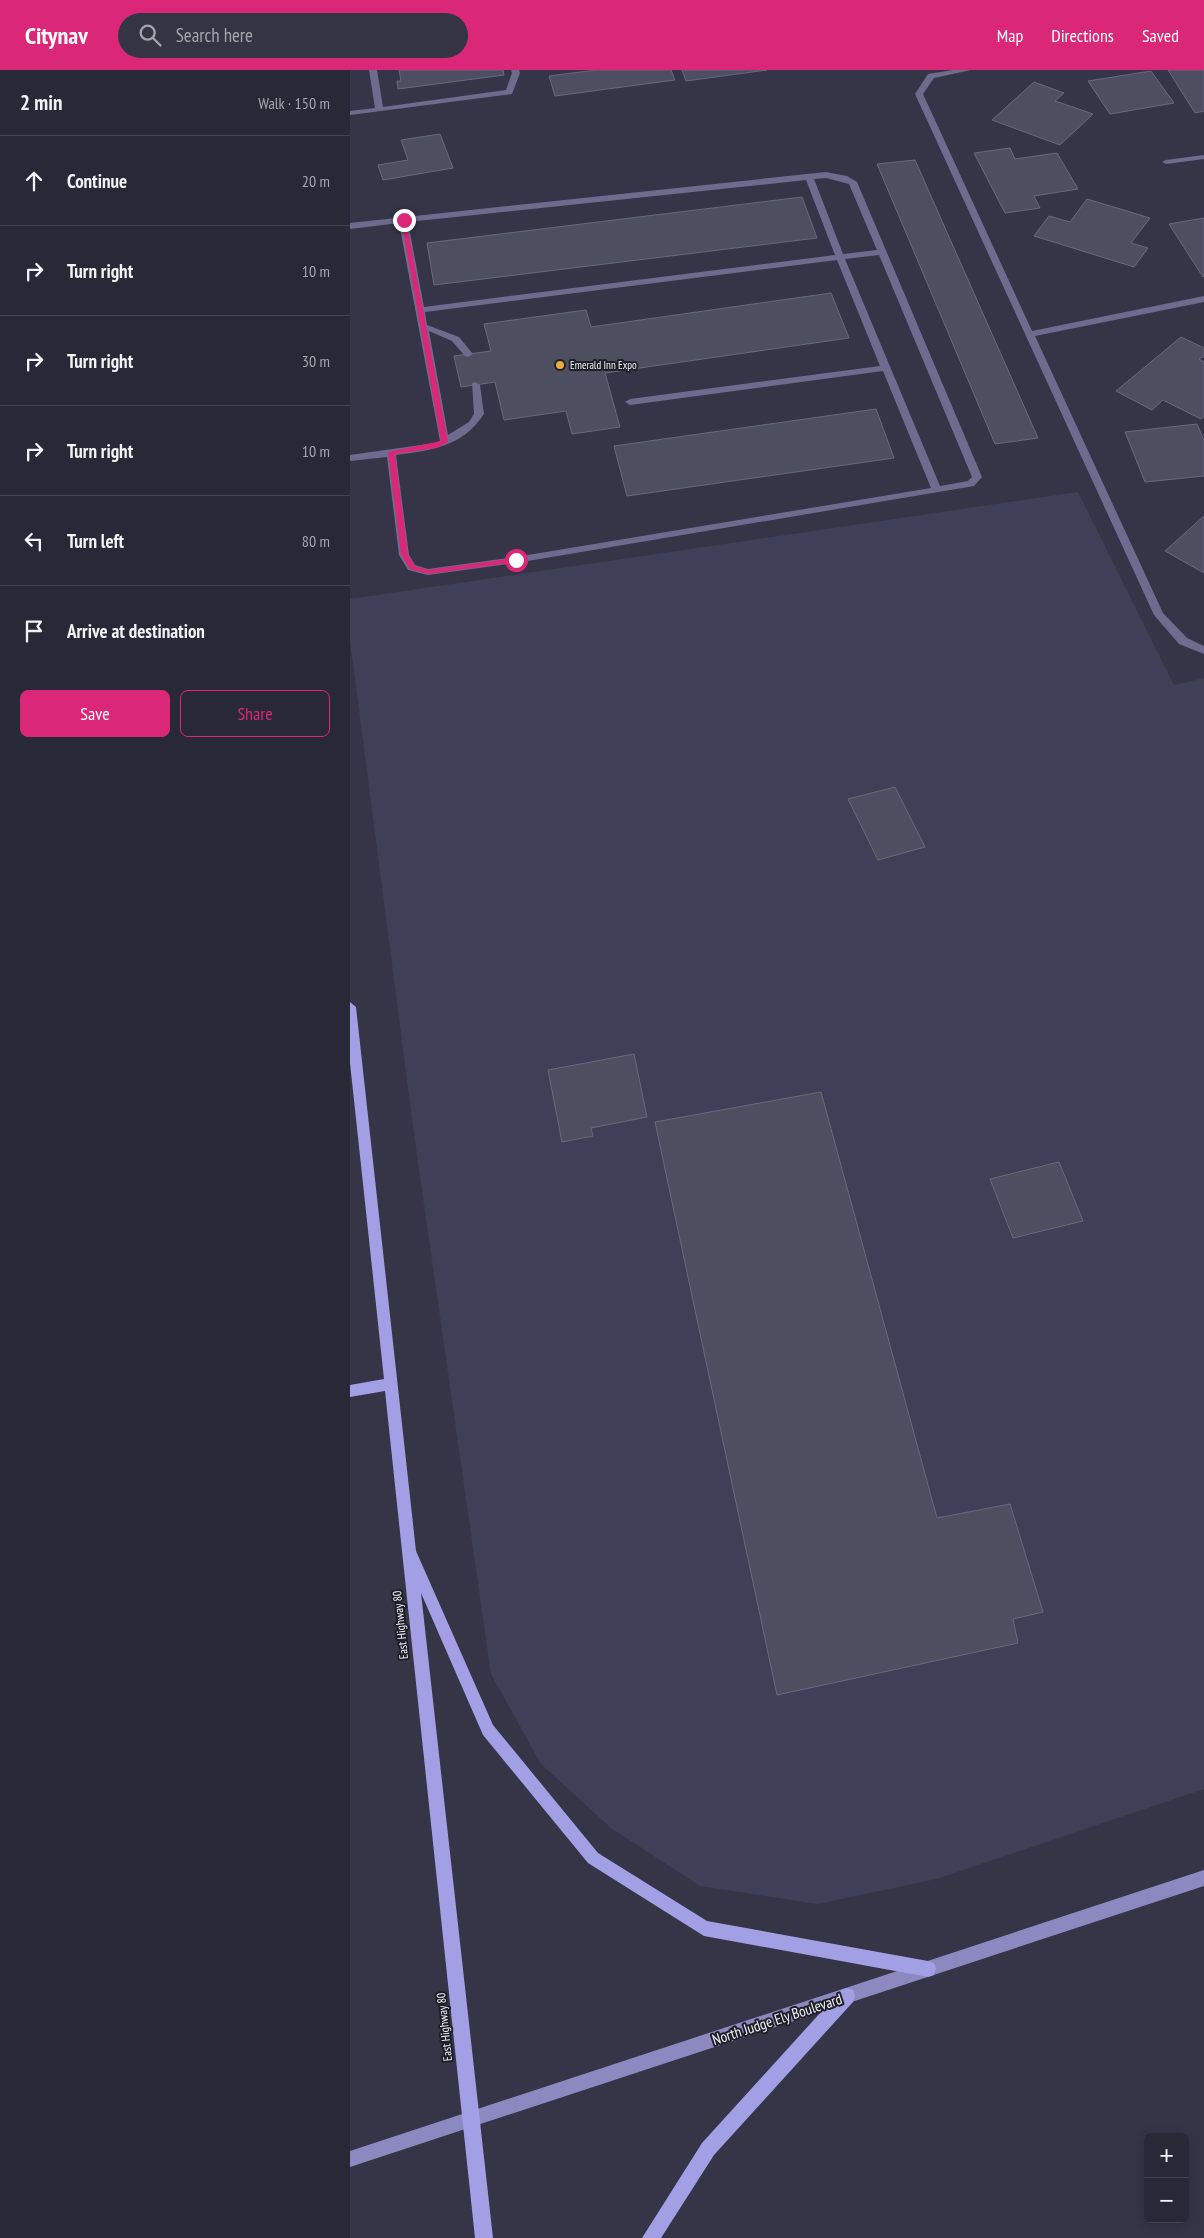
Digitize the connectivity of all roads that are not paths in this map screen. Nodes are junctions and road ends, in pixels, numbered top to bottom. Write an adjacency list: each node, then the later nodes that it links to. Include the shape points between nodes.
1 (373, 70): 4 (street)
2 (515, 70): 4 (street, via 509,92)
3 (967, 70): 16 (street, via 932,76 919,94)
4 (379, 110): 5 (street)
5 (350, 113)
6 (1204, 157): 7 (street)
7 (1166, 162)
8 (809, 177): 9 (street); 11 (street, via 844,178 853,182); 12 (street)
9 (404, 220): 10 (street); 14 (street)
10 (350, 226)
11 (883, 252): 12 (street); 24 (street, via 977,477 971,484)
12 (840, 257): 14 (street); 18 (street)
13 (1204, 299): 16 (street)
14 (420, 310): 15 (street)
15 (423, 327): 17 (street, via 442,332 464,344); 21 (street)
16 (1029, 334): 25 (street, via 1159,615 1183,641)
17 (468, 354)
18 (886, 368): 20 (street); 24 (street)
19 (475, 385): 21 (street, via 479,414 472,424)
20 (630, 402)
21 (445, 442): 22 (street)
22 (391, 452): 23 (street); 24 (street, via 404,555 412,568 428,572)
23 (350, 458)
24 (936, 489)
25 (1204, 650)
26 (350, 1008): 27 (main road, East Highway 80)
27 (390, 1384): 28 (main road); 29 (main road, East Highway 80)
28 (350, 1391)
29 (407, 1544): 31 (main road, via 488,1730 593,1858 704,1928); 33 (main road, East Highway 80)
30 (1204, 1878): 31 (main road, North Judge Ely Boulevard)
31 (928, 1969): 32 (main road, North Judge Ely Boulevard)
32 (846, 1996): 33 (main road, North Judge Ely Boulevard); 36 (main road, via 708,2149)
33 (471, 2120): 34 (main road, North Judge Ely Boulevard); 35 (main road, East Highway 80)
34 (350, 2158)
35 (484, 2238)
36 (651, 2238)

